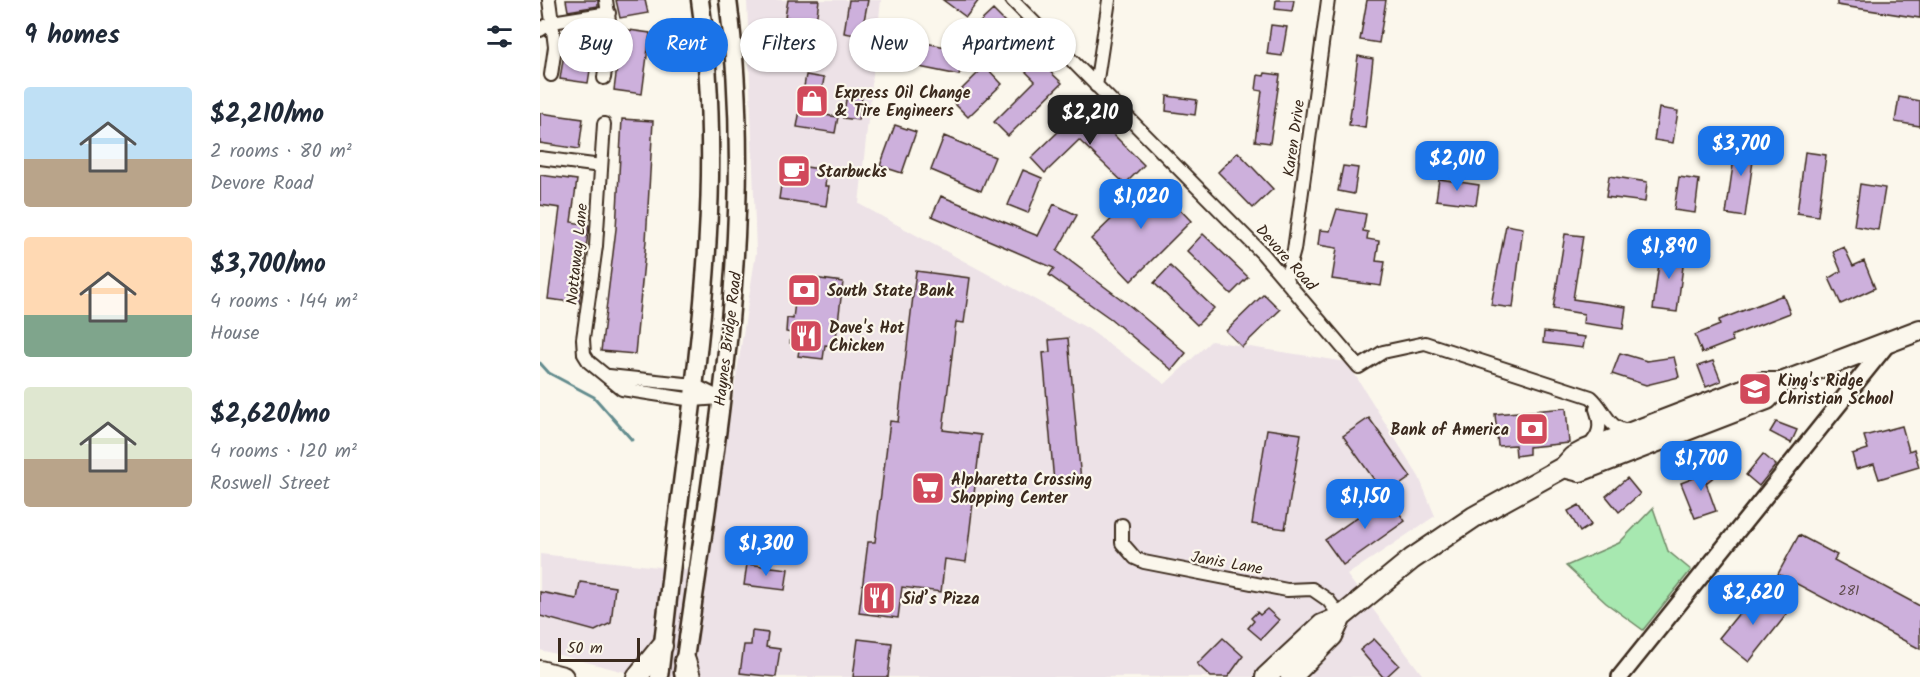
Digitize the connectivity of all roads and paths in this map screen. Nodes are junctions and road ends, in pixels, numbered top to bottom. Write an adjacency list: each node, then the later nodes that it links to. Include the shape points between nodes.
1 (549, 0): 9 (street)
2 (606, 0): 8 (street)
3 (700, 0): 21 (main road, Haynes Bridge Road, via 709,88 711,190 708,262)
4 (728, 0): 23 (main road, Haynes Bridge Road, via 737,87 739,191)
5 (1012, 0): 13 (street, Devore Road)
6 (1109, 0): 13 (street)
7 (1328, 0): 17 (street, Karen Drive, via 1294,250)
8 (609, 14): 9 (street); 12 (street)
9 (552, 22): 10 (street); 11 (street, via 555,47)
10 (540, 30)
11 (551, 75)
12 (604, 78)
13 (1096, 87): 17 (street, Devore Road)
14 (604, 124): 16 (street, Nottaway Lane)
15 (540, 158): 16 (street)
16 (602, 166): 21 (street, Nottaway Lane, via 582,346 589,362 622,388)
17 (1286, 279): 22 (street, Devore Road, via 1359,367 1383,352 1425,343)
18 (1920, 330): 19 (highway)
19 (1888, 343): 20 (highway); 37 (street)
20 (1781, 383): 24 (highway, via 1761,383); 26 (highway, via 1767,399 1580,471)
21 (693, 392): 23 (street, Nottaway Lane); 29 (main road, Haynes Bridge Road)
22 (1591, 397): 24 (street, via 1609,423 1618,429); 25 (street, via 1600,424 1597,437)
23 (720, 398): 31 (main road, Haynes Bridge Road)
24 (1635, 431): 25 (highway)
25 (1586, 450): 26 (highway)
26 (1564, 467): 28 (highway, via 1465,523 1412,559)
27 (1122, 525): 28 (street, Janis Lane, via 1122,543 1144,562 1287,590 1312,589 1328,600)
28 (1341, 617): 35 (highway, via 1322,626); 36 (highway, via 1332,636)
29 (662, 646): 33 (highway); 34 (main road, Haynes Bridge Road)
30 (540, 670): 32 (highway)
31 (686, 671)
32 (563, 677)
33 (636, 677)
34 (658, 677)
35 (1266, 677)
36 (1291, 677)
37 (1620, 677)

